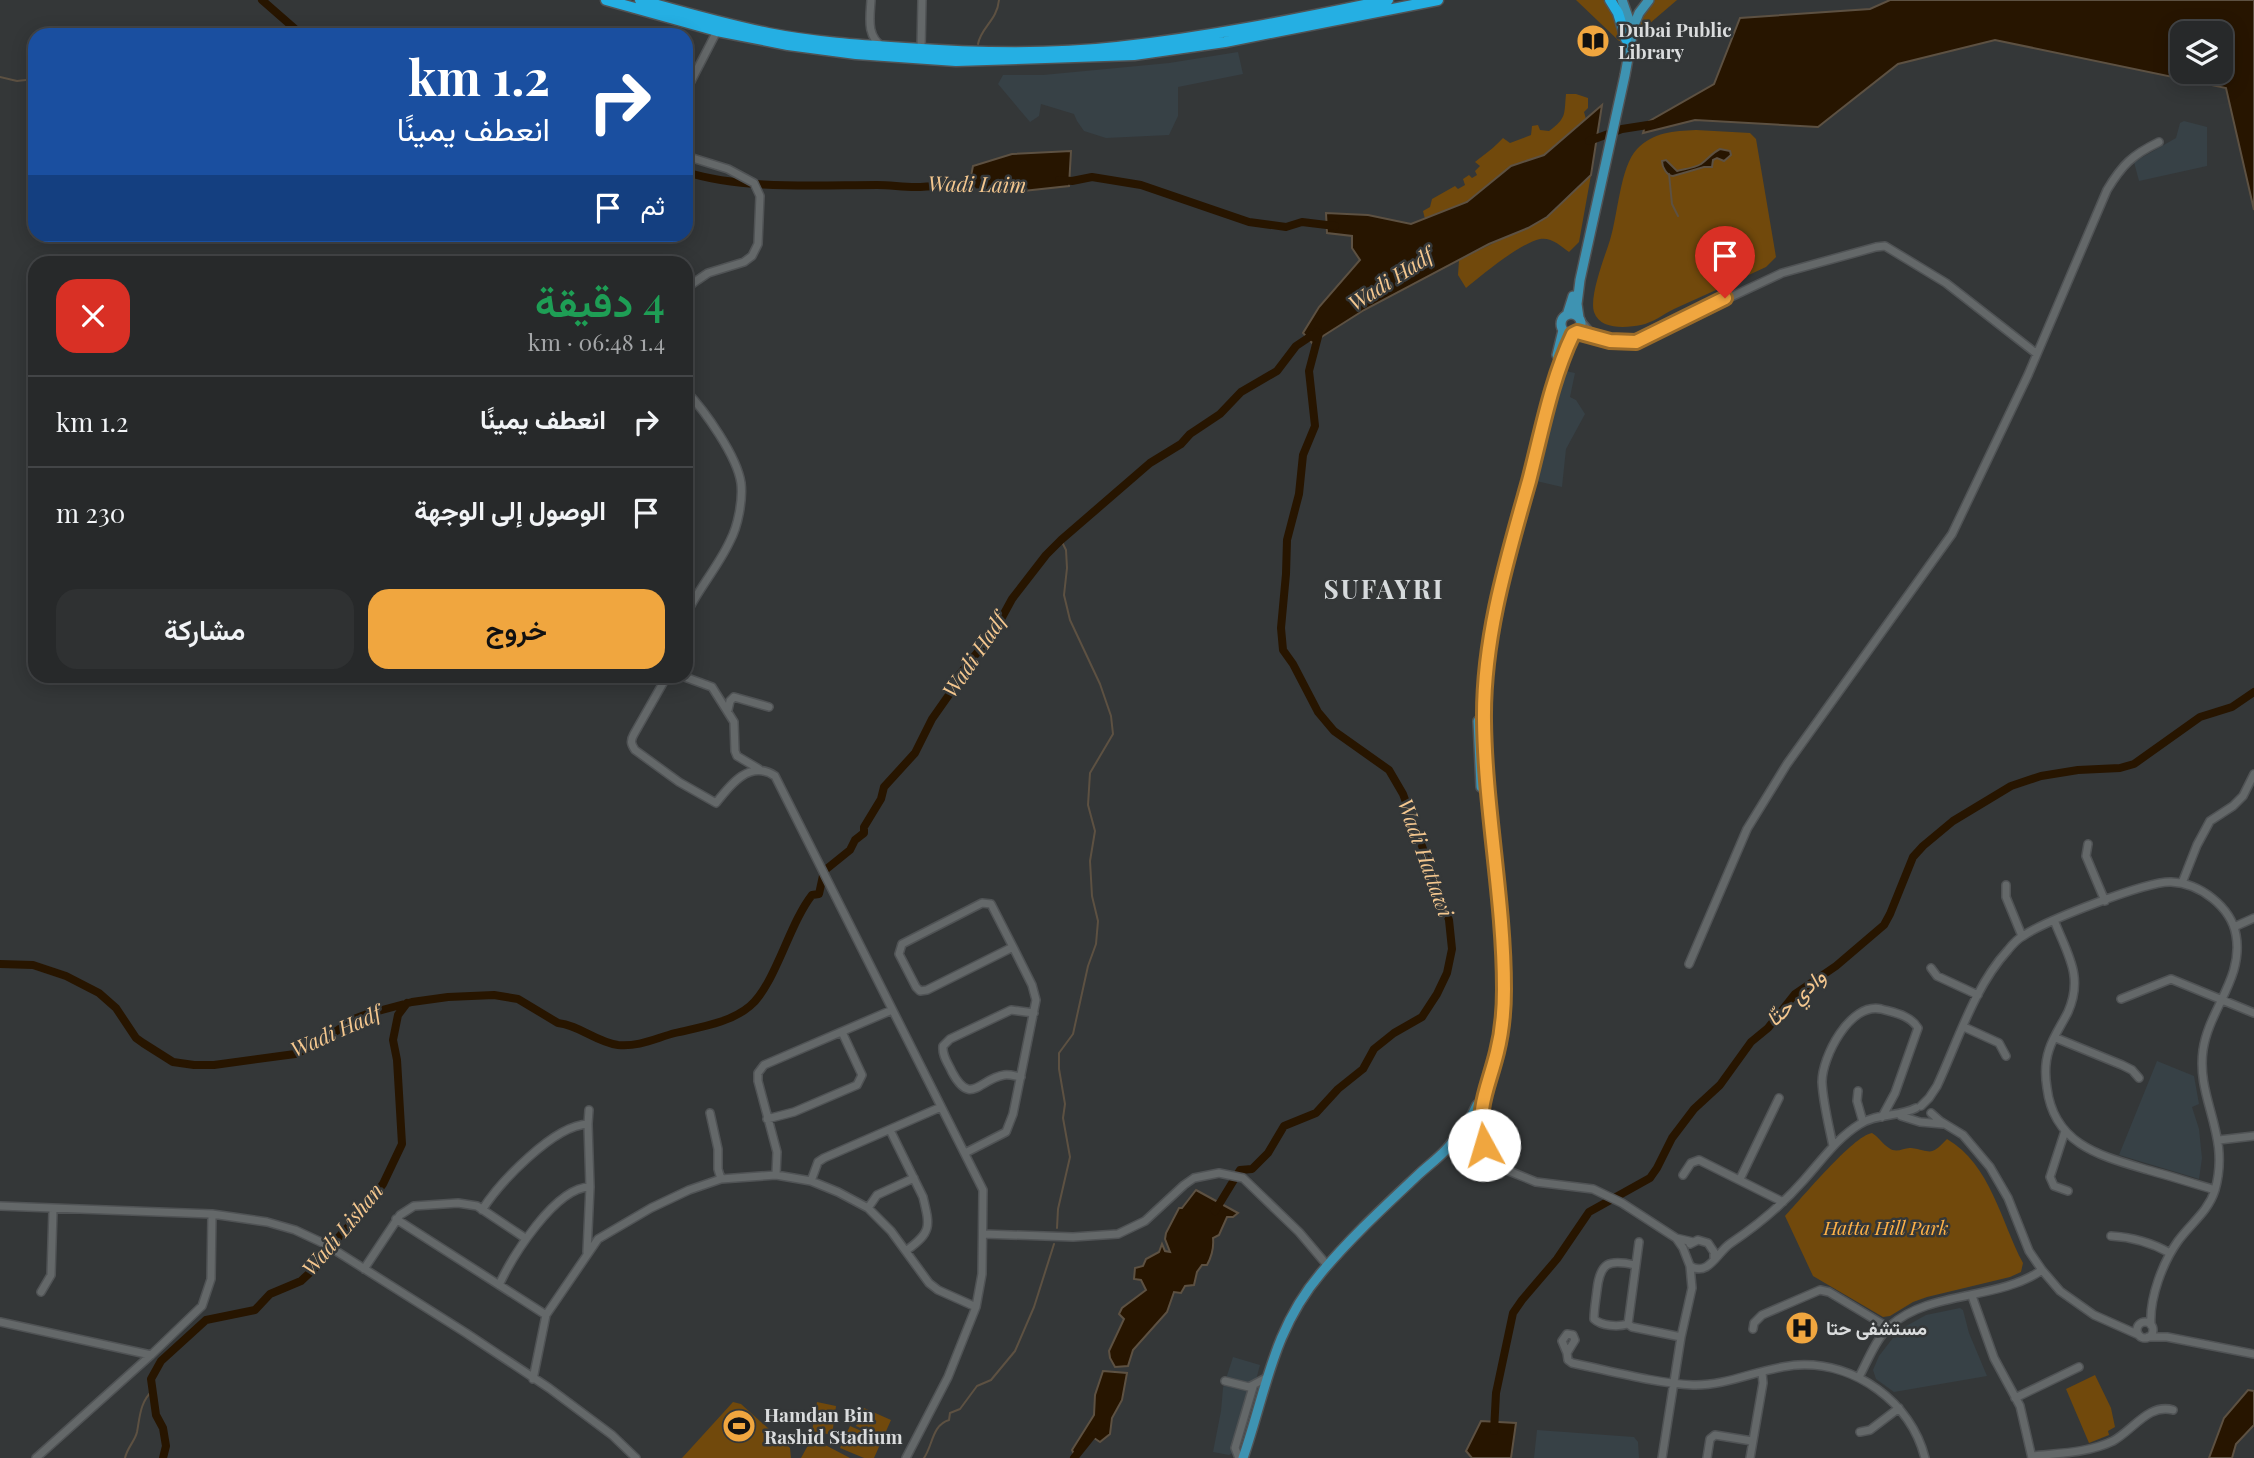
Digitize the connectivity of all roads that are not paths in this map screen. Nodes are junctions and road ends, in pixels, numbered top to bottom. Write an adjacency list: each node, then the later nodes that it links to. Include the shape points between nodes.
1 (606, 0): 11 (highway)
2 (640, 0): 14 (highway, via 768,33)
3 (871, 0): 12 (street)
4 (922, 0): 5 (street); 16 (street)
5 (929, 0)
6 (1388, 0): 17 (highway, via 1188,37)
7 (1438, 0): 18 (highway, via 1199,46 1134,55)
8 (1610, 0): 13 (highway)
9 (1622, 0): 13 (main road, via 1628,17)
10 (1649, 0): 20 (main road, via 1635,19)
11 (718, 31): 18 (highway, via 856,54 956,61); 19 (street)
12 (870, 31): 14 (street); 15 (street)
13 (1626, 39): 20 (main road)
14 (856, 45): 15 (highway)
15 (883, 47): 16 (highway)
16 (920, 49): 17 (highway)
17 (1058, 50): 18 (highway, via 1030,55)
18 (1030, 60)
19 (693, 78)
20 (1615, 113): 21 (main road)
21 (1611, 135): 25 (main road); 26 (main road, via 1580,280)
22 (2159, 142): 29 (street, via 2131,158 2107,190)
23 (693, 158): 24 (street, via 754,183 760,196 758,244 752,256)
24 (693, 283)
25 (1567, 315): 26 (main road); 27 (main road, via 1561,323)
26 (1580, 319): 27 (main road, via 1581,325); 28 (street)
27 (1571, 332): 28 (street); 72 (main road, via 1502,561 1486,639 1478,737 1500,990 1493,1054); 77 (main road, via 1506,562 1485,686 1489,818 1504,991 1499,1045 1482,1102)
28 (1595, 337): 29 (street, via 1636,342 1782,273 1885,246 1946,283)
29 (2037, 354): 47 (street, via 1952,534 1794,754 1747,829)
30 (693, 399): 31 (street, via 730,455 742,493 732,538)
31 (693, 603)
32 (693, 680): 35 (street, via 712,687)
33 (663, 683): 36 (street, via 631,739 635,750 716,803 741,775)
34 (769, 707): 35 (street, via 734,697)
35 (728, 711): 36 (street, via 735,724 737,756)
36 (762, 771): 52 (street, via 775,776)
37 (2254, 775): 39 (street, via 2238,801 2210,821)
38 (2088, 844): 41 (street, via 2086,856)
39 (2182, 883): 41 (street, via 2159,882); 44 (street, via 2217,902)
40 (2006, 885): 45 (street, via 2006,897)
41 (2105, 901): 43 (street)
42 (2254, 918): 44 (street)
43 (2054, 920): 45 (street); 57 (street, via 2076,980)
44 (2234, 927): 51 (street, via 2238,953)
45 (2022, 936): 49 (street, via 1993,968)
46 (1013, 947): 46 (street, via 991,904 985,902 905,940 899,950 916,987 924,991); 53 (street, via 1036,995)
47 (1689, 964)
48 (1931, 968): 49 (street, via 1937,976)
49 (1978, 995): 55 (street)
50 (2121, 999): 51 (street, via 2171,979)
51 (2222, 999): 54 (street); 83 (street, via 2207,1035 2202,1069)
52 (892, 1010): 56 (street); 64 (street)
53 (1034, 1013): 59 (street); 59 (street, via 1011,1010 943,1046 963,1088 971,1090 1003,1075)
54 (2254, 1013)
55 (1964, 1027): 58 (street, via 1999,1044); 63 (street)
56 (842, 1032): 71 (street, via 760,1069 758,1081); 71 (street, via 862,1075 857,1085)
57 (2056, 1038): 60 (street, via 2122,1065); 79 (street, via 2045,1075 2048,1098)
58 (2006, 1056)
59 (1021, 1077): 86 (street, via 1006,1132)
60 (2138, 1078)
61 (1858, 1091): 74 (street)
62 (1779, 1098): 93 (street)
63 (1929, 1098): 65 (street); 67 (street)
64 (941, 1107): 78 (street); 86 (street)
65 (1918, 1107): 67 (street); 69 (street); 73 (street, via 1914,1114)
66 (589, 1111): 75 (street)
67 (1931, 1111): 73 (street); 76 (street)
68 (710, 1113): 92 (street)
69 (1898, 1115): 70 (street); 73 (street)
70 (1882, 1117): 74 (street); 85 (street, via 1918,1028 1912,1019 1876,1008 1851,1018 1825,1062 1822,1081)
71 (767, 1119): 89 (street, via 777,1152)
72 (1469, 1121): 77 (main road); 80 (main road)
73 (1922, 1121): 76 (street)
74 (1863, 1122): 85 (street)
75 (588, 1124): 95 (street); 102 (street, via 569,1129 539,1149 493,1193)
76 (1944, 1124): 125 (street, via 1963,1135 1990,1167)
77 (1480, 1126): 82 (main road)
78 (890, 1130): 91 (street); 94 (street, via 818,1161)
79 (2065, 1131): 96 (street, via 2092,1152); 97 (street, via 2050,1177 2054,1186)
80 (1458, 1132): 84 (main road, via 1459,1140); 87 (main road)
81 (2254, 1136): 83 (street)
82 (1483, 1138): 84 (main road); 88 (street)
83 (2219, 1140): 96 (street)
84 (1469, 1146): 87 (main road); 88 (street)
85 (1833, 1146): 98 (street)
86 (965, 1153): 106 (street, via 983,1191)
87 (1440, 1155): 120 (main road)
88 (1491, 1157): 110 (street, via 1525,1179 1599,1192)
89 (776, 1175): 92 (street); 94 (street)
90 (1683, 1175): 93 (street, via 1699,1160)
91 (914, 1178): 100 (street, via 877,1195); 115 (street, via 928,1226 922,1239)
92 (721, 1179): 107 (street, via 689,1190)
93 (1740, 1179): 98 (street)
94 (811, 1181): 100 (street)
95 (590, 1187): 105 (street); 109 (street, via 567,1196)
96 (2215, 1189): 116 (street, via 2207,1209)
97 (2068, 1191)
98 (1783, 1202): 114 (street)
99 (0, 1206): 101 (street)
100 (868, 1208): 115 (street)
101 (53, 1210): 103 (street); 128 (street, via 51,1275)
102 (482, 1210): 104 (street, via 463,1203 414,1206); 109 (street)
103 (212, 1214): 124 (street, via 295,1230); 146 (street, via 212,1263 202,1306)
104 (396, 1219): 124 (street); 126 (street)
105 (589, 1229): 107 (street); 117 (street)
106 (983, 1234): 120 (street, via 1118,1234 1145,1221 1194,1178 1219,1173 1243,1178); 130 (street)
107 (603, 1236): 117 (street)
108 (2111, 1236): 116 (street, via 2156,1245)
109 (525, 1238): 126 (street)
110 (1676, 1238): 112 (street); 118 (street)
111 (1639, 1242): 121 (street)
112 (1693, 1242): 113 (street); 118 (street)
113 (1708, 1243): 114 (street); 119 (street)
114 (1730, 1244): 119 (street)
115 (907, 1250): 130 (street, via 929,1283)
116 (2170, 1253): 131 (street)
117 (587, 1254): 132 (street)
118 (1685, 1254): 122 (street)
119 (1714, 1260): 123 (street)
120 (1329, 1263): 151 (main road, via 1282,1332)
121 (1635, 1265): 135 (street); 135 (street, via 1611,1263 1599,1276 1594,1319)
122 (1690, 1266): 123 (street); 127 (street)
123 (1706, 1268): 127 (street)
124 (364, 1269): 150 (street)
125 (2042, 1270): 129 (street); 136 (street, via 2078,1305)
126 (499, 1285): 132 (street)
127 (1692, 1288): 142 (street)
128 (41, 1292)
129 (1972, 1296): 138 (street, via 1916,1310); 155 (street, via 1994,1358)
130 (976, 1307): 163 (street, via 948,1377)
131 (2151, 1309): 134 (street); 137 (street)
132 (546, 1315): 150 (street)
133 (0, 1322): 146 (street)
134 (2141, 1323): 136 (street); 137 (street); 140 (street)
135 (1628, 1324): 142 (street)
136 (2120, 1326): 140 (street)
137 (2152, 1326): 141 (street); 143 (street)
138 (1889, 1328): 139 (street, via 1821,1290 1762,1315); 149 (street)
139 (1753, 1329)
140 (2139, 1335): 143 (street)
141 (2168, 1336): 143 (street); 145 (street)
142 (1681, 1337): 153 (street)
143 (2148, 1337)
144 (1567, 1353): 153 (street, via 1572,1363)
145 (2254, 1354)
146 (151, 1355): 161 (street)
147 (2078, 1367): 155 (street)
148 (1762, 1373): 149 (street, via 1799,1365); 153 (street, via 1706,1384); 159 (street)
149 (1859, 1377): 156 (street)
150 (533, 1378): 162 (street)
151 (1266, 1378): 154 (street); 164 (main road)
152 (1225, 1381): 154 (street)
153 (1674, 1382): 165 (street)
154 (1252, 1387): 164 (street, via 1235,1448)
155 (2015, 1398): 160 (street)
156 (1899, 1408): 158 (street, via 1870,1430); 168 (street, via 1913,1426)
157 (2174, 1410): 160 (street, via 2165,1407 2149,1413 2104,1444)
158 (1860, 1432)
159 (1752, 1441): 166 (street, via 1715,1434); 167 (street)
160 (2032, 1457)
161 (36, 1458)
162 (636, 1458)
163 (906, 1458)
164 (1241, 1458)
165 (1662, 1458)
166 (1707, 1458)
167 (1750, 1458)
168 (1925, 1458)

